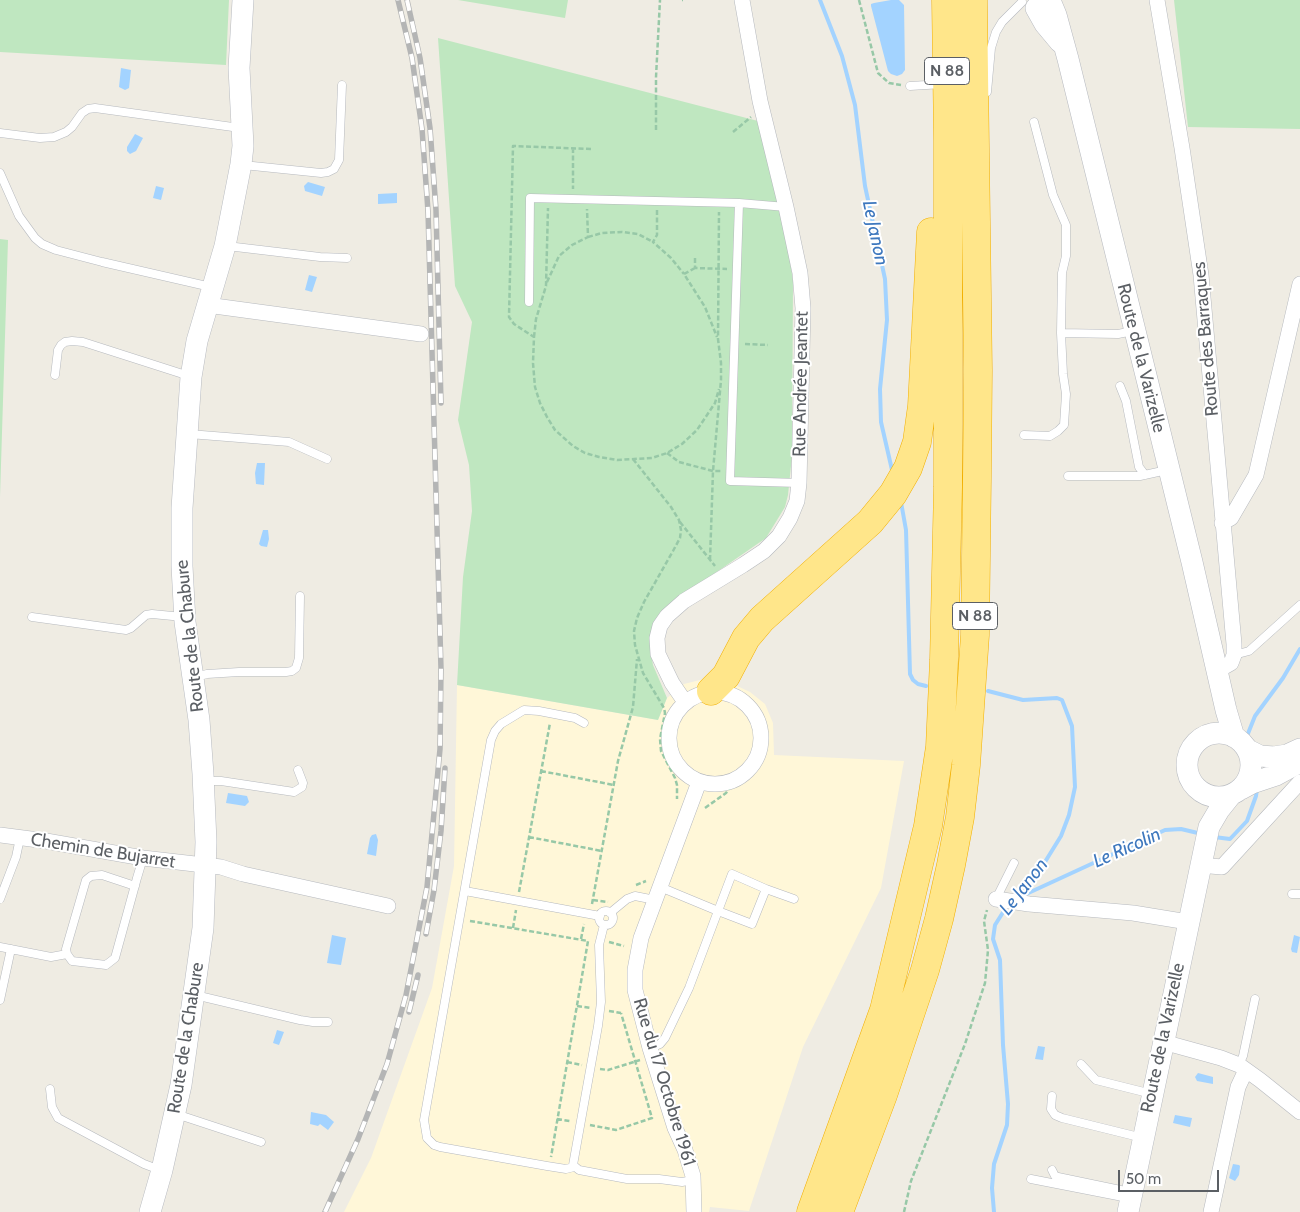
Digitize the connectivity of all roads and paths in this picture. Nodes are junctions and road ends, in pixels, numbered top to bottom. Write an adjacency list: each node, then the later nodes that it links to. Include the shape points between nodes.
1 (242, 0): 15 (main road, Route de la Chabure, via 239,68)
2 (660, 0): 16 (path)
3 (742, 0): 13 (street, Rue Andrée Jeantet)
4 (859, 0): 11 (path, via 878,73 889,83)
5 (946, 0): 9 (highway, N 88)
6 (973, 0): 41 (highway, N 88)
7 (1156, 0): 66 (street, Route des Barraques, via 1201,275)
8 (1036, 3): 12 (lane, via 1002,22 996,32 991,48); 46 (main road, Route de la Varizelle, via 1045,24 1064,47)
9 (947, 84): 11 (lane); 19 (highway, N 88)
10 (342, 86): 23 (lane, via 339,160 334,169 321,173)
11 (910, 86)
12 (986, 104)
13 (762, 107): 17 (path); 31 (street, Rue Andrée Jeantet)
14 (1034, 122): 47 (lane, via 1053,195 1066,226)
15 (242, 128): 18 (lane, via 88,108 72,127 54,137); 23 (main road, Route de la Chabure)
16 (656, 130)
17 (733, 132)
18 (0, 133)
19 (948, 141): 77 (highway, via 934,176 922,406 917,442 908,468 893,494 870,522 762,619 746,638 726,676); 151 (highway, N 88, via 948,487 940,747 928,826 884,1010)
20 (572, 148): 21 (path); 25 (path, via 571,184); 49 (path, via 513,146 509,317)
21 (591, 149)
22 (984, 154): 41 (lane)
23 (241, 164): 34 (main road, Route de la Chabure)
24 (0, 173): 44 (lane, via 19,216 42,244)
25 (575, 191)
26 (548, 199): 27 (lane); 43 (path); 45 (lane, via 530,198)
27 (590, 200): 28 (lane); 32 (path, via 587,208)
28 (660, 201): 29 (lane); 33 (path, via 657,235)
29 (720, 202): 30 (lane); 38 (path)
30 (739, 203): 31 (lane); 39 (lane)
31 (786, 207): 64 (street, Rue Andrée Jeantet, via 800,273 802,308)
32 (588, 238): 33 (path, via 622,232 638,234); 43 (path, via 559,256)
33 (653, 242): 40 (path)
34 (225, 246): 35 (lane, via 320,258); 44 (main road, Route de la Chabure)
35 (347, 258)
36 (695, 258): 37 (path)
37 (695, 268): 38 (path); 40 (path)
38 (717, 268): 39 (path); 50 (path)
39 (736, 270): 61 (lane)
40 (684, 274): 50 (path, via 705,307)
41 (976, 274): 152 (highway, N 88, via 975,635 970,728 960,817 940,918 925,970)
42 (1300, 284): 66 (street, via 1256,475 1231,518)
43 (546, 286): 49 (path)
44 (210, 296): 48 (street); 52 (main road, Route de la Chabure)
45 (529, 302)
46 (1134, 330): 47 (lane, via 1118,334); 59 (main road, Route de la Varizelle)
47 (1061, 333): 56 (lane, via 1066,394 1064,425 1050,436)
48 (421, 334)
49 (534, 337): 57 (path, via 535,387 540,403 555,430 573,446 599,457 617,460 652,458)
50 (718, 339): 54 (path, via 721,363)
51 (55, 375): 52 (lane, via 58,350 65,342 72,341)
52 (191, 377): 55 (main road, Route de la Chabure)
53 (1120, 386): 62 (lane, via 1139,466)
54 (719, 390): 57 (path, via 715,403 697,430); 60 (path)
55 (187, 434): 58 (lane, via 289,442); 72 (main road, Route de la Chabure, via 182,516)
56 (1024, 435)
57 (667, 453): 60 (path, via 679,462)
58 (327, 459)
59 (1169, 470): 62 (lane); 75 (main road, Route de la Varizelle)
60 (713, 471): 61 (path); 67 (path)
61 (730, 471): 64 (lane, via 730,482)
62 (1145, 475): 63 (lane)
63 (1068, 476)
64 (799, 483): 68 (street, Rue Andrée Jeantet, via 794,510 779,536 764,551)
65 (679, 520): 67 (path)
66 (1222, 523): 73 (street, Route des Barraques)
67 (710, 560): 68 (path)
68 (724, 578): 78 (street, Rue Andrée Jeantet, via 684,601 660,626 658,654 672,684)
69 (300, 596): 76 (lane, via 299,663 292,671 207,674)
70 (1300, 605): 73 (lane, via 1250,651)
71 (32, 617): 72 (lane, via 126,630 152,614)
72 (185, 617): 76 (main road, Route de la Chabure)
73 (1234, 655): 75 (street, via 1231,663)
74 (637, 657): 90 (path, via 633,707)
75 (1216, 669): 81 (main road, via 1215,715); 82 (main road, via 1226,710)
76 (193, 678): 87 (main road, Route de la Chabure)
77 (711, 691): 78 (street); 88 (street, via 726,693 743,702 753,712 761,739 759,753 742,775 729,782)
78 (685, 702): 88 (street, via 672,720 668,735 670,750 676,764 687,776)
79 (551, 714): 80 (lane); 86 (path); 103 (lane, via 524,710 495,731)
80 (584, 723)
81 (1205, 737): 82 (main road, via 1219,734); 92 (main road, via 1196,743 1188,761 1190,777)
82 (1247, 748): 83 (main road, via 1274,758); 91 (main road, via 1251,770)
83 (1300, 749)
84 (1300, 762): 91 (main road)
85 (298, 770): 87 (lane, via 303,783 294,792)
86 (541, 772): 90 (path); 94 (path)
87 (203, 781): 100 (main road, Route de la Chabure)
88 (699, 782): 104 (street, Rue du 17 Octobre 1961)
89 (1300, 783): 96 (street, via 1222,867)
90 (614, 785): 97 (path)
91 (1247, 786): 92 (main road, via 1220,797 1209,796); 96 (main road, via 1219,810)
92 (1200, 790): 96 (main road, via 1206,808)
93 (0, 836): 95 (street, Chemin de Bujarret)
94 (529, 837): 97 (path); 108 (path)
95 (20, 838): 98 (street, Chemin de Bujarret); 105 (lane)
96 (1204, 846): 115 (main road, Route de la Varizelle)
97 (602, 851): 112 (path, via 593,902)
98 (143, 858): 100 (street, Chemin de Bujarret); 101 (lane)
99 (1014, 863): 107 (lane)
100 (206, 866): 109 (street, Chemin de Bujarret); 122 (main road, Route de la Chabure)
101 (135, 886): 121 (lane, via 115,958 101,965 72,961); 121 (lane, via 102,875 86,880)
102 (766, 889): 106 (lane); 110 (lane, via 752,924); 110 (lane, via 732,874)
103 (465, 891): 108 (lane); 143 (lane, via 424,1120 425,1134 440,1147 566,1169)
104 (658, 894): 110 (lane); 111 (lane, via 627,899); 128 (street, Rue du 17 Octobre 1961, via 641,938 635,970 635,990)
105 (0, 899)
106 (794, 899)
107 (1000, 899): 115 (street); 153 (path, via 986,912 984,920 985,983 965,1044 911,1182)
108 (518, 900): 112 (lane); 117 (path)
109 (388, 906)
110 (718, 911): 128 (lane, via 666,1038)
111 (610, 913): 113 (lane, via 604,912); 116 (lane, via 612,922)
112 (586, 915): 113 (lane); 118 (path)
113 (600, 916): 116 (lane)
114 (468, 920): 117 (path)
115 (1188, 922): 127 (main road, Route de la Varizelle)
116 (604, 925): 132 (lane, via 599,945 600,1009)
117 (513, 928): 118 (path)
118 (582, 939): 130 (path, via 588,941)
119 (0, 946): 120 (lane)
120 (11, 949): 121 (lane, via 51,957); 124 (lane)
121 (67, 954)
122 (195, 995): 126 (lane, via 300,1020); 138 (main road, Route de la Chabure)
123 (1255, 999): 133 (lane)
124 (0, 1000)
125 (621, 1013): 129 (path)
126 (328, 1022)
127 (1164, 1042): 133 (street, via 1221,1058); 135 (main road, Route de la Varizelle)
128 (647, 1053): 129 (path); 147 (street, Rue du 17 Octobre 1961, via 685,1150)
129 (636, 1061): 132 (path, via 608,1070); 140 (path, via 652,1118 616,1130)
130 (567, 1062): 132 (path); 139 (path)
131 (1081, 1064): 135 (lane, via 1096,1080)
132 (590, 1067): 140 (lane)
133 (1243, 1068): 137 (street); 154 (street)
134 (50, 1089): 144 (lane, via 52,1107 58,1118 144,1164)
135 (1152, 1094): 141 (main road, Route de la Varizelle)
136 (1052, 1096): 141 (lane, via 1053,1112 1062,1118)
137 (1300, 1112)
138 (174, 1114): 142 (lane); 144 (main road, Route de la Chabure)
139 (557, 1119): 140 (path); 143 (path, via 551,1157)
140 (580, 1123): 143 (lane)
141 (1143, 1138): 148 (main road, Route de la Varizelle)
142 (260, 1142)
143 (573, 1165): 147 (lane, via 579,1170 627,1178)
144 (162, 1170): 149 (main road, Route de la Chabure)
145 (1052, 1170): 148 (lane, via 1055,1176)
146 (1030, 1179): 148 (lane)
147 (693, 1180): 150 (street, Rue du 17 Octobre 1961)
148 (1130, 1201)
149 (152, 1211)
150 (694, 1212)
151 (810, 1212)
152 (839, 1212)
153 (904, 1212)
154 (1211, 1212)

